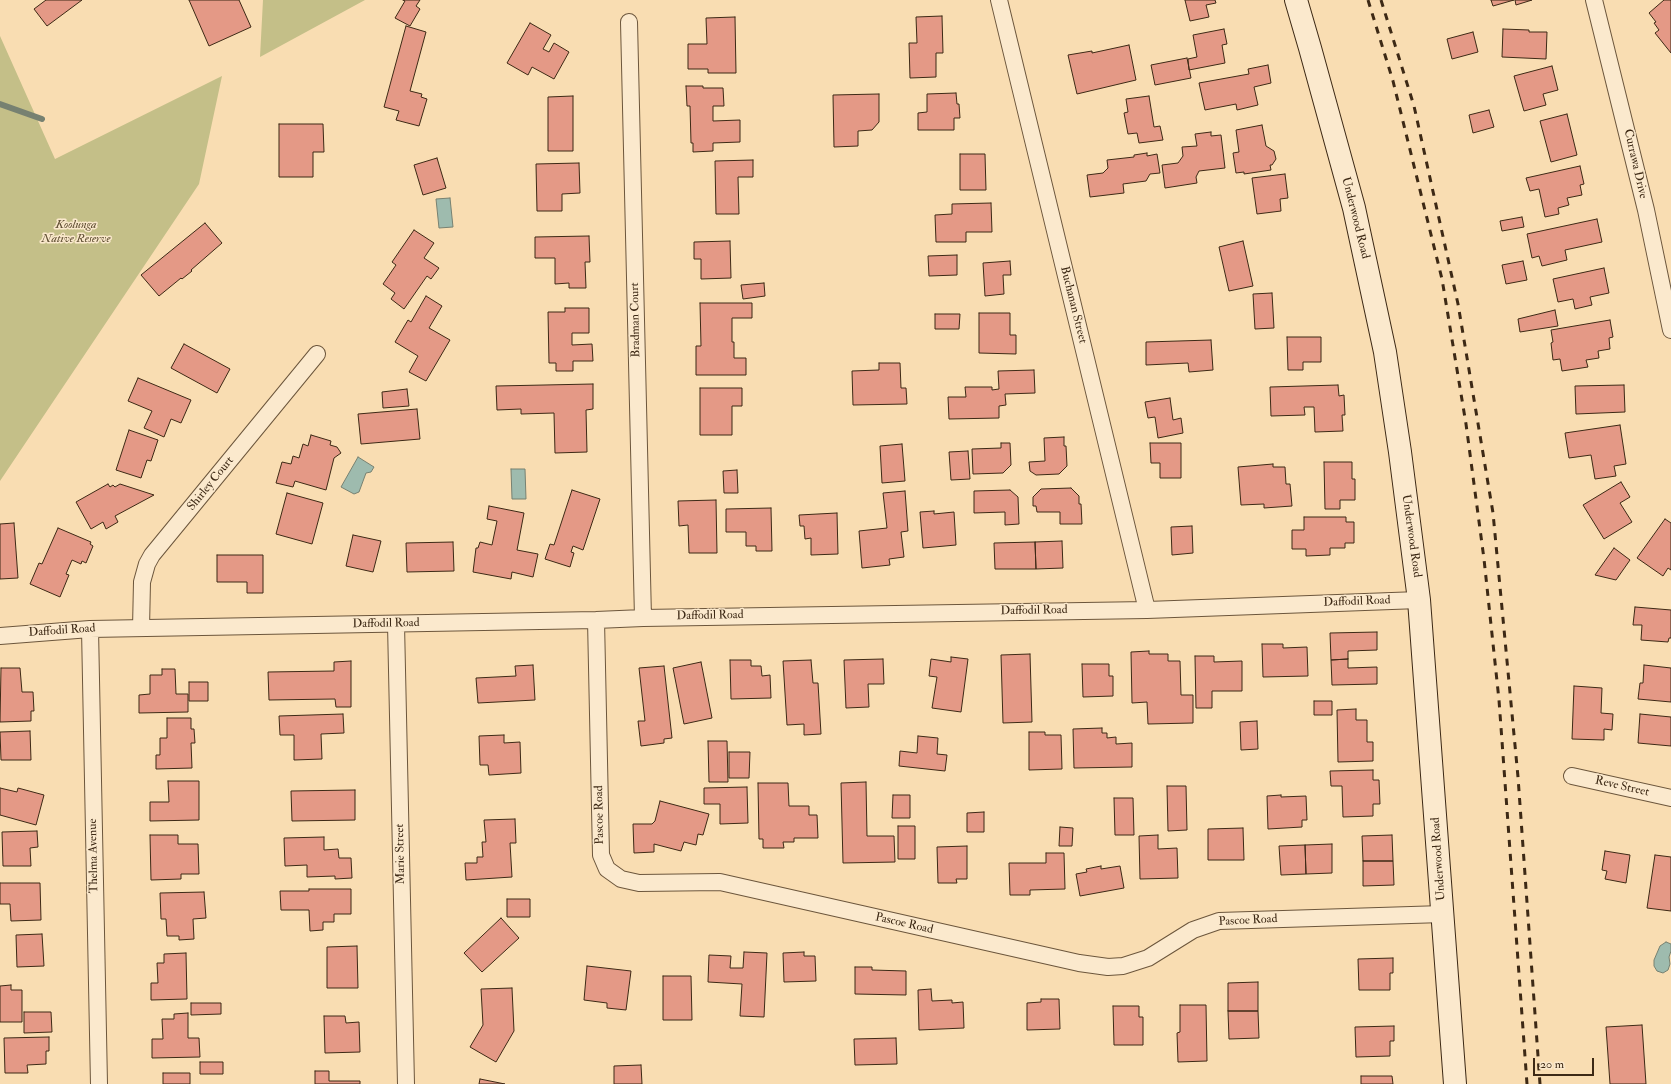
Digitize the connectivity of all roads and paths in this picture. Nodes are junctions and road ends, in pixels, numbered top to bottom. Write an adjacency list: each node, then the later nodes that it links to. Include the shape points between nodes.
1 (999, 0): 8 (street, Buchanan Street)
2 (1296, 0): 7 (main road, Underwood Road, via 1354,208 1385,352)
3 (1594, 0): 5 (street, Currawa Drive, via 1646,210)
4 (628, 22): 9 (street, Bradman Court)
5 (1671, 330)
6 (317, 354): 12 (street, Shirley Court, via 152,556 142,582)
7 (1419, 600): 8 (street, Daffodil Road); 17 (main road, Underwood Road)
8 (1147, 610): 9 (street, Daffodil Road)
9 (643, 618): 10 (street, Daffodil Road)
10 (596, 620): 11 (street, Daffodil Road); 17 (street, Pascoe Road, via 601,855 607,869 620,879 639,883 720,882 1079,963 1108,967 1123,966 1148,958 1193,930 1219,921)
11 (396, 624): 12 (street, Daffodil Road); 19 (street, Marie Street)
12 (141, 628): 13 (street, Daffodil Road)
13 (90, 629): 14 (street, Daffodil Road); 18 (street, Thelma Avenue)
14 (0, 636)
15 (1572, 776): 16 (street, Reve Street)
16 (1671, 798)
17 (1443, 914): 20 (main road, Underwood Road)
18 (99, 1084)
19 (406, 1084)
20 (1455, 1084)

